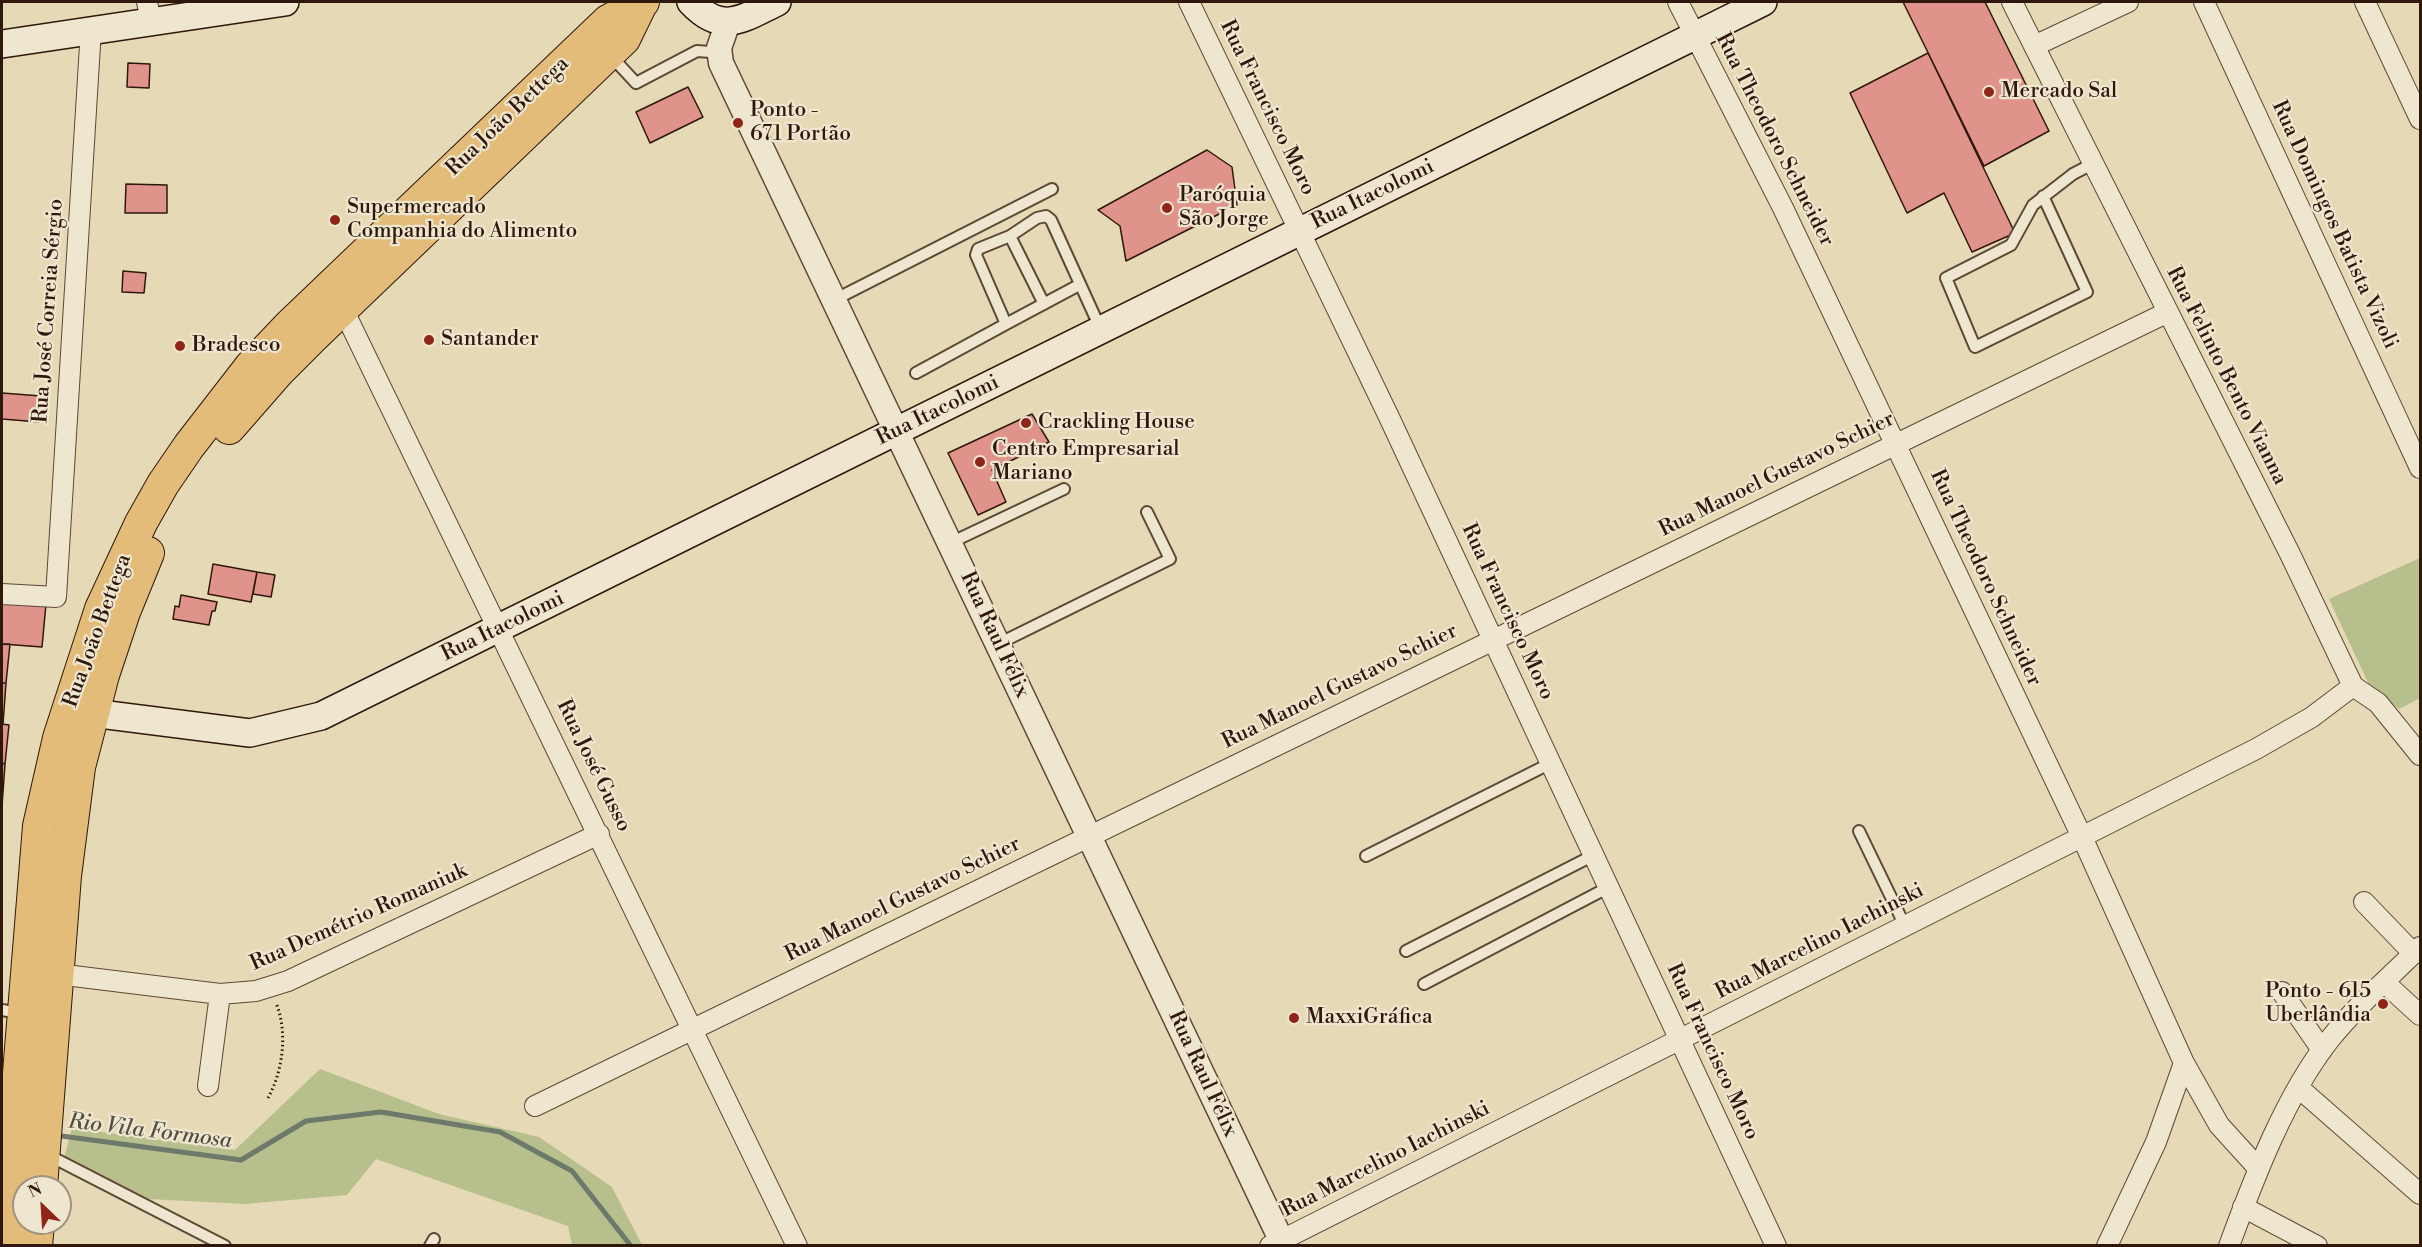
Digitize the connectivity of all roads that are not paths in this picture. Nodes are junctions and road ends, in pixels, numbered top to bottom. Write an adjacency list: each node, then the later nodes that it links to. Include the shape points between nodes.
1 (285, 2): 12 (main road)
2 (641, 2): 18 (main road, Rua João Bettega, via 624,39); 44 (main road, Rua João Bettega, via 608,21 251,366 157,493 116,572)
3 (691, 2): 13 (main road, via 702,14)
4 (777, 2): 13 (main road)
5 (1189, 2): 24 (street, Rua Francisco Moro)
6 (1678, 2): 15 (street, Rua Theodoro Schneider)
7 (1763, 2): 15 (main road, Rua Itacolomi)
8 (2012, 2): 17 (street, Rua Felinto Bento Vianna)
9 (2128, 2): 17 (street)
10 (2204, 2): 36 (street, Rua Domingos Batista Vizoli)
11 (2365, 2): 20 (street)
12 (149, 11): 14 (main road)
13 (728, 22): 19 (street, via 719,48)
14 (91, 29): 16 (main road); 40 (street, Rua José Correia Sérgio, via 56,597)
15 (1694, 36): 24 (main road, Rua Itacolomi); 35 (street, Rua Theodoro Schneider, via 1783,208)
16 (2, 44)
17 (2034, 46): 21 (street, Rua Felinto Bento Vianna)
18 (609, 54): 19 (lane, via 636,83 697,51 711,52); 29 (main road, Rua João Bettega)
19 (721, 63): 27 (street, Rua Raul Félix)
20 (2421, 119)
21 (2094, 163): 23 (lane); 30 (street, Rua Felinto Bento Vianna)
22 (1052, 189): 27 (lane)
23 (2043, 196): 23 (lane, via 2033,205 2011,245 1946,278 1975,347 2087,292)
24 (1300, 231): 32 (main road, Rua Itacolomi); 42 (street, Rua Francisco Moro)
25 (1010, 236): 26 (lane, via 1046,216); 28 (lane); 31 (lane, via 978,249 976,255)
26 (1079, 285): 28 (lane); 32 (lane)
27 (834, 300): 34 (street, Rua Raul Félix)
28 (1044, 304): 31 (lane)
29 (343, 309): 41 (street, Rua José Gusso); 46 (main road, Rua João Bettega, via 249,403 168,516 124,612)
30 (2166, 312): 35 (street, Rua Manoel Gustavo Schier); 45 (street, Rua Felinto Bento Vianna)
31 (1006, 324): 33 (lane)
32 (1101, 330): 34 (main road, Rua Itacolomi)
33 (916, 373)
34 (897, 431): 39 (street, Rua Raul Félix); 41 (main road, Rua Itacolomi)
35 (1895, 444): 42 (street, Rua Manoel Gustavo Schier); 52 (street, Rua Theodoro Schneider)
36 (2421, 468)
37 (1064, 489): 39 (lane)
38 (1147, 512): 43 (lane, via 1170,559)
39 (950, 543): 43 (street, Rua Raul Félix)
40 (2, 594)
41 (499, 629): 46 (main road, Rua Itacolomi, via 321,716 250,733); 50 (street, Rua José Gusso)
42 (1494, 640): 48 (street, Rua Francisco Moro); 51 (street, Rua Manoel Gustavo Schier)
43 (998, 644): 51 (street, Rua Raul Félix)
44 (87, 650): 46 (main road, via 86,691); 65 (main road, Rua João Bettega, via 42,809)
45 (2353, 686): 47 (street, Rua Felinto Bento Vianna, via 2378,703); 52 (street, Rua Marcelino Iachinski, via 2272,741)
46 (92, 713): 60 (main road, Rua João Bettega, via 75,793)
47 (2421, 755)
48 (1551, 763): 53 (street, Rua Francisco Moro); 54 (lane)
49 (1859, 831): 57 (lane)
50 (598, 834): 64 (street, Rua Demétrio Romaniuk, via 270,988); 67 (street, Rua José Gusso)
51 (1089, 836): 67 (street, Rua Manoel Gustavo Schier); 79 (street, Rua Raul Félix)
52 (2082, 837): 57 (street, Rua Marcelino Iachinski); 70 (street, Rua Theodoro Schneider)
53 (1594, 855): 55 (street, Rua Francisco Moro); 59 (lane)
54 (1366, 856)
55 (1609, 887): 62 (lane); 68 (street, Rua Francisco Moro)
56 (2364, 902): 58 (street)
57 (1905, 926): 68 (street, Rua Marcelino Iachinski)
58 (2417, 950): 61 (street)
59 (1406, 951)
60 (57, 974): 64 (street, Rua Demétrio Romaniuk); 74 (main road, Rua João Bettega)
61 (2385, 983): 66 (street); 69 (street)
62 (1424, 984)
63 (2282, 992): 69 (street)
64 (220, 994): 71 (street)
65 (12, 1012): 74 (main road, Rua João Bettega)
66 (2421, 1015)
67 (693, 1029): 73 (street, Rua Manoel Gustavo Schier); 82 (street, Rua José Gusso)
68 (1680, 1039): 79 (street, Rua Marcelino Iachinski); 83 (street, Rua Francisco Moro)
69 (2322, 1050): 72 (street)
70 (2184, 1063): 75 (street, Rua Theodoro Schneider, via 2219,1125); 84 (street, via 2156,1142)
71 (208, 1086)
72 (2299, 1088): 75 (street); 77 (street)
73 (535, 1106)
74 (21, 1136): 76 (main road, Rua João Bettega); 80 (main road, Rua João Bettega); 81 (lane)
75 (2258, 1168): 78 (street)
76 (36, 1175)
77 (2421, 1194)
78 (2243, 1207): 85 (street); 86 (street)
79 (1279, 1244)
80 (5, 1245)
81 (225, 1245)
82 (797, 1245)
83 (1776, 1245)
84 (2107, 1245)
85 (2229, 1245)
86 (2318, 1245)

